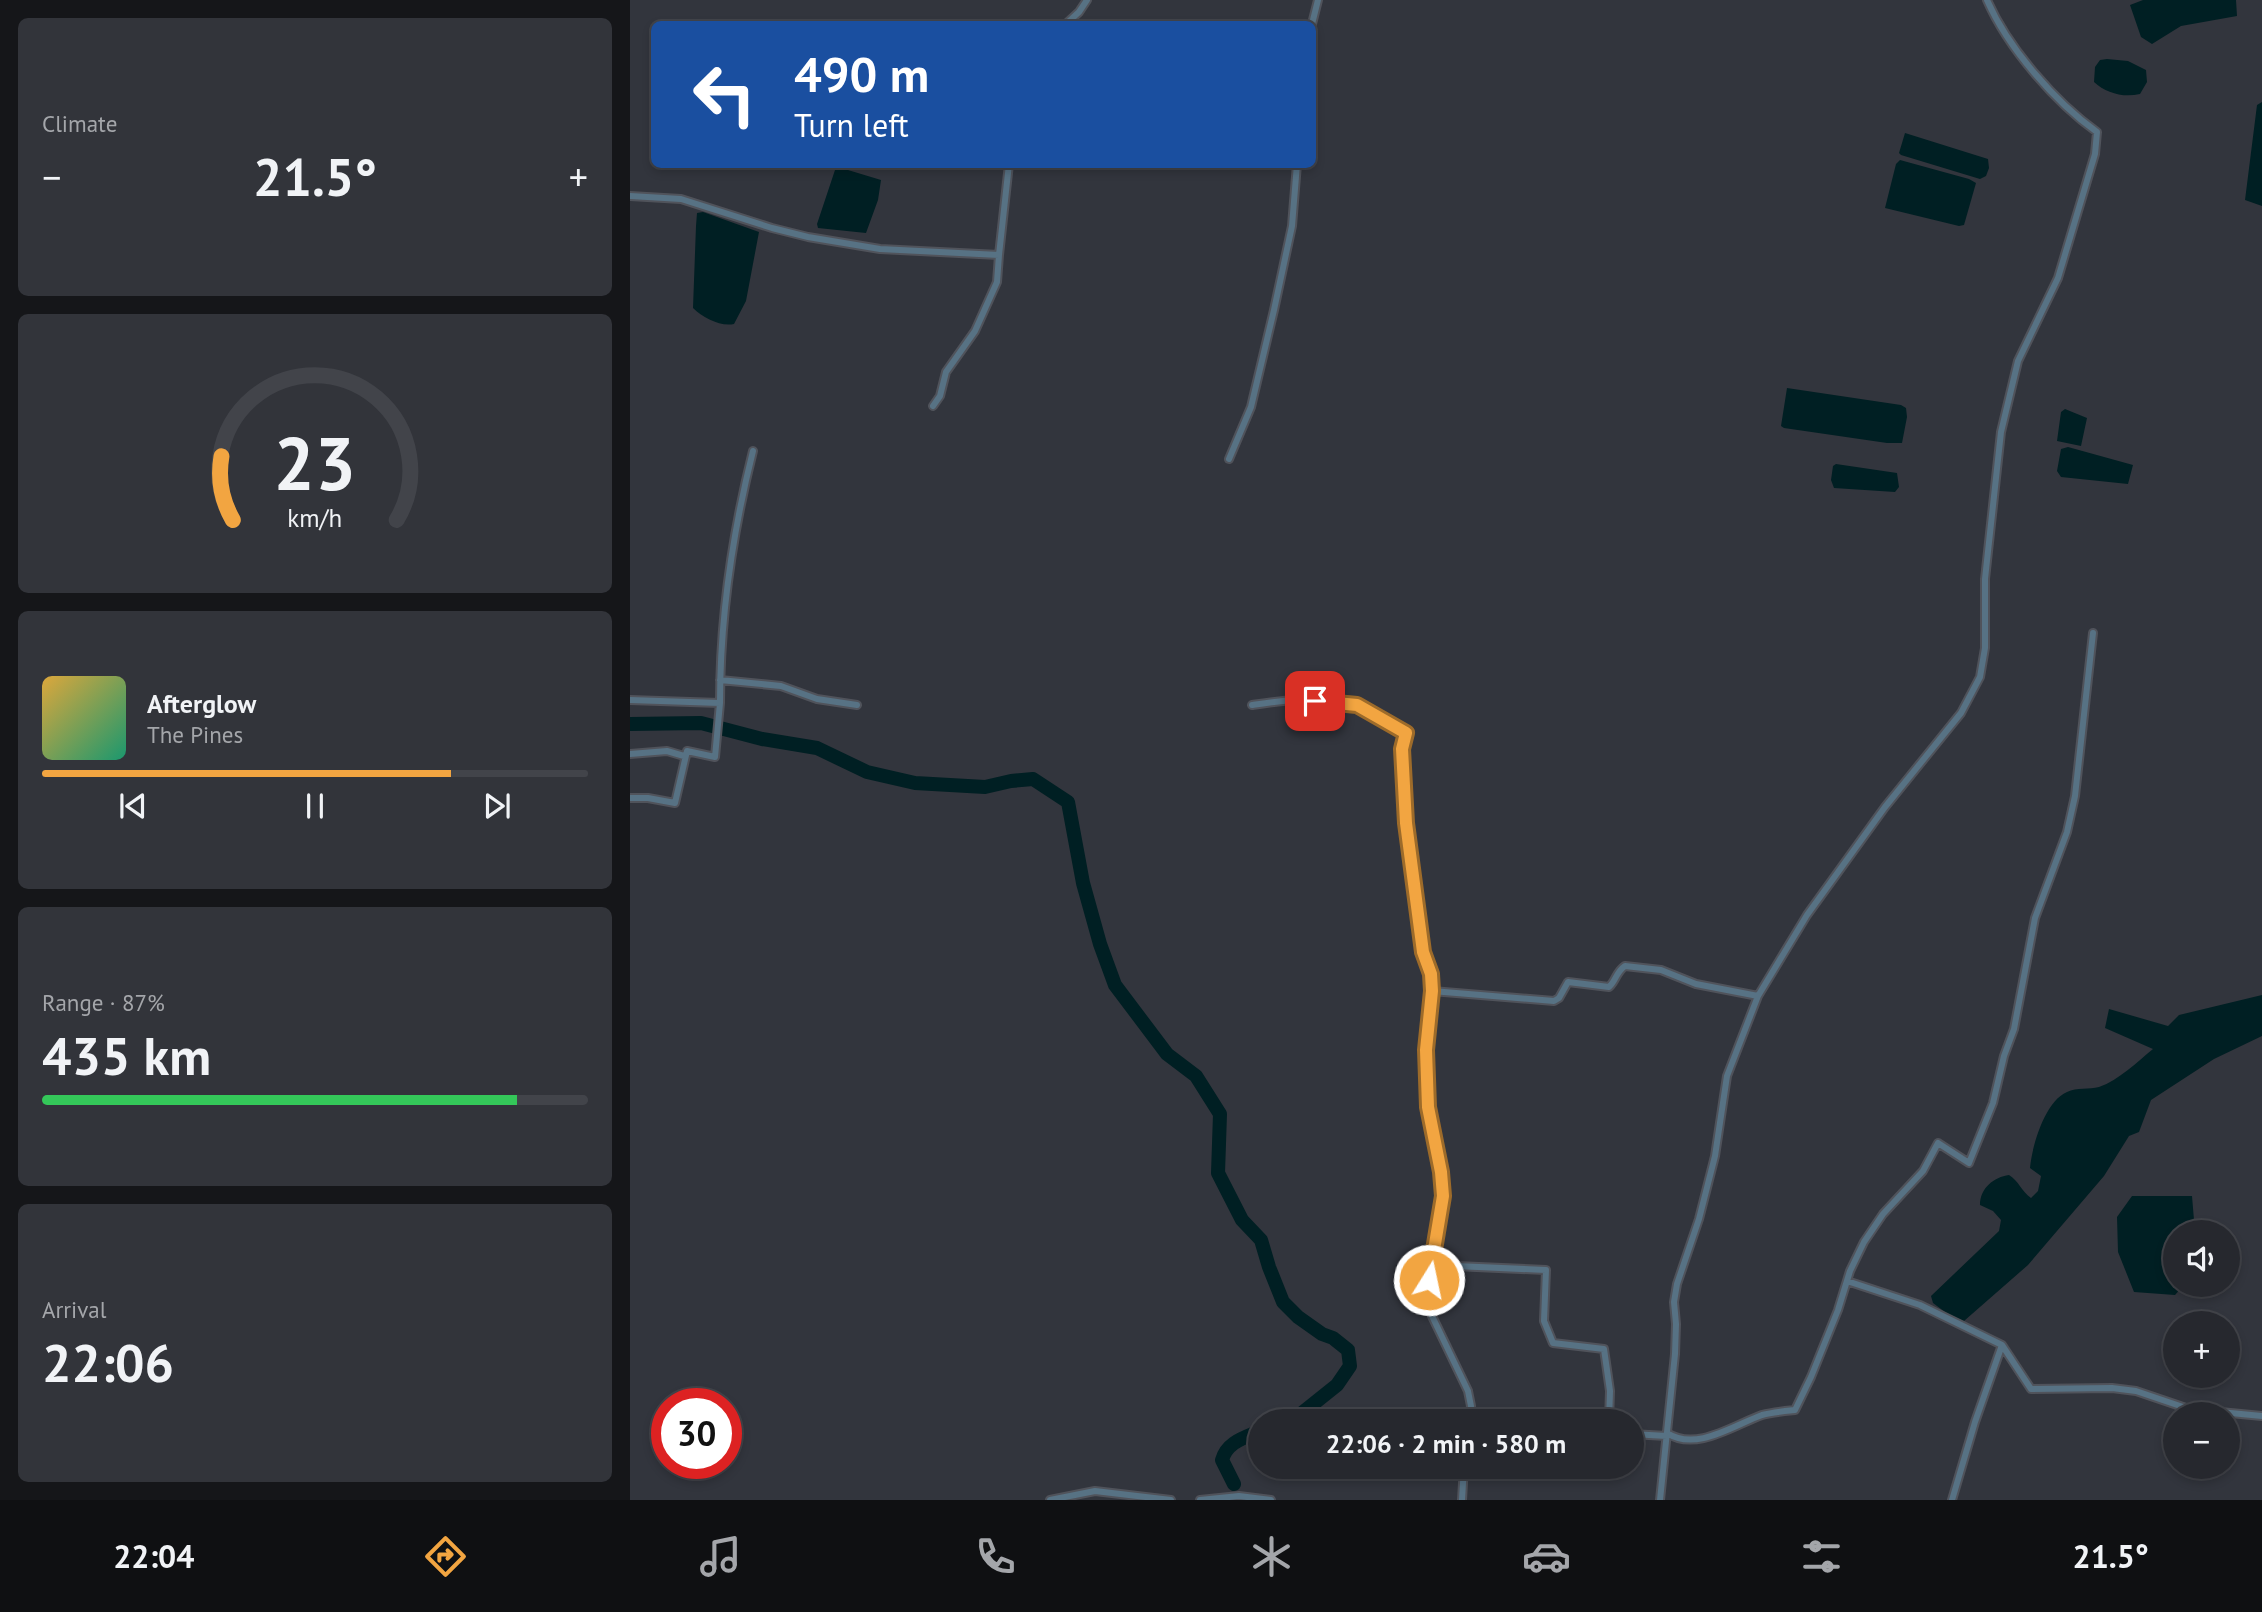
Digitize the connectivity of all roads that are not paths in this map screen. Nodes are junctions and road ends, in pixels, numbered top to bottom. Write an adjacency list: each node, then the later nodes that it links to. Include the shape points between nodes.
1 (1087, 0): 4 (street)
2 (1318, 0): 5 (street)
3 (1987, 0): 23 (street, via 2043,83 2076,118 2097,132 2095,155 2058,278 2018,361 2001,432 1985,579 1986,648 1980,677 1961,713 1807,915)
4 (1069, 21)
5 (1313, 21)
6 (1009, 168): 9 (street)
7 (1297, 168): 12 (street, via 1292,226 1274,310 1251,407)
8 (630, 196): 9 (street, via 681,199 772,228 880,249)
9 (999, 255): 10 (street, via 997,282 975,331 946,372)
10 (933, 406)
11 (753, 451): 14 (street, via 729,564)
12 (1229, 459)
13 (2094, 633): 25 (street, via 2075,796 2067,832 2035,918 2014,1029 1988,1115 1969,1164 1938,1143 1923,1171 1864,1242)
14 (720, 680): 16 (street); 17 (street, via 781,686 817,699)
15 (630, 699): 16 (street)
16 (720, 703): 20 (street, via 715,757 687,751)
17 (857, 705)
18 (1252, 705): 22 (street, via 1338,701 1357,705 1406,733 1402,749 1406,823)
19 (630, 754): 20 (street, via 667,751)
20 (684, 756): 21 (street, via 675,803)
21 (630, 798)
22 (1432, 991): 23 (street, via 1554,1001 1568,982 1609,987 1625,966 1661,970 1696,984); 24 (street, via 1426,1050 1428,1107 1443,1196)
23 (1758, 996): 31 (street, via 1727,1076 1715,1156 1677,1284)
24 (1432, 1265): 27 (street, via 1432,1316 1468,1391); 28 (street, via 1546,1270 1544,1321 1553,1343 1604,1349)
25 (1847, 1281): 26 (street, via 1920,1305); 31 (street, via 1796,1410 1764,1415 1705,1438 1678,1440)
26 (2002, 1345): 29 (street, via 2031,1389 2112,1388 2189,1409); 40 (street)
27 (1471, 1409)
28 (1609, 1409)
29 (2262, 1416)
30 (1644, 1434): 31 (street)
31 (1667, 1434): 39 (street)
32 (1463, 1479): 38 (street)
33 (1050, 1500): 34 (street, via 1095,1491)
34 (1160, 1500): 35 (street)
35 (1171, 1500)
36 (1200, 1500): 37 (street, via 1239,1496)
37 (1271, 1500)
38 (1462, 1500)
39 (1660, 1500)
40 (1952, 1500)

